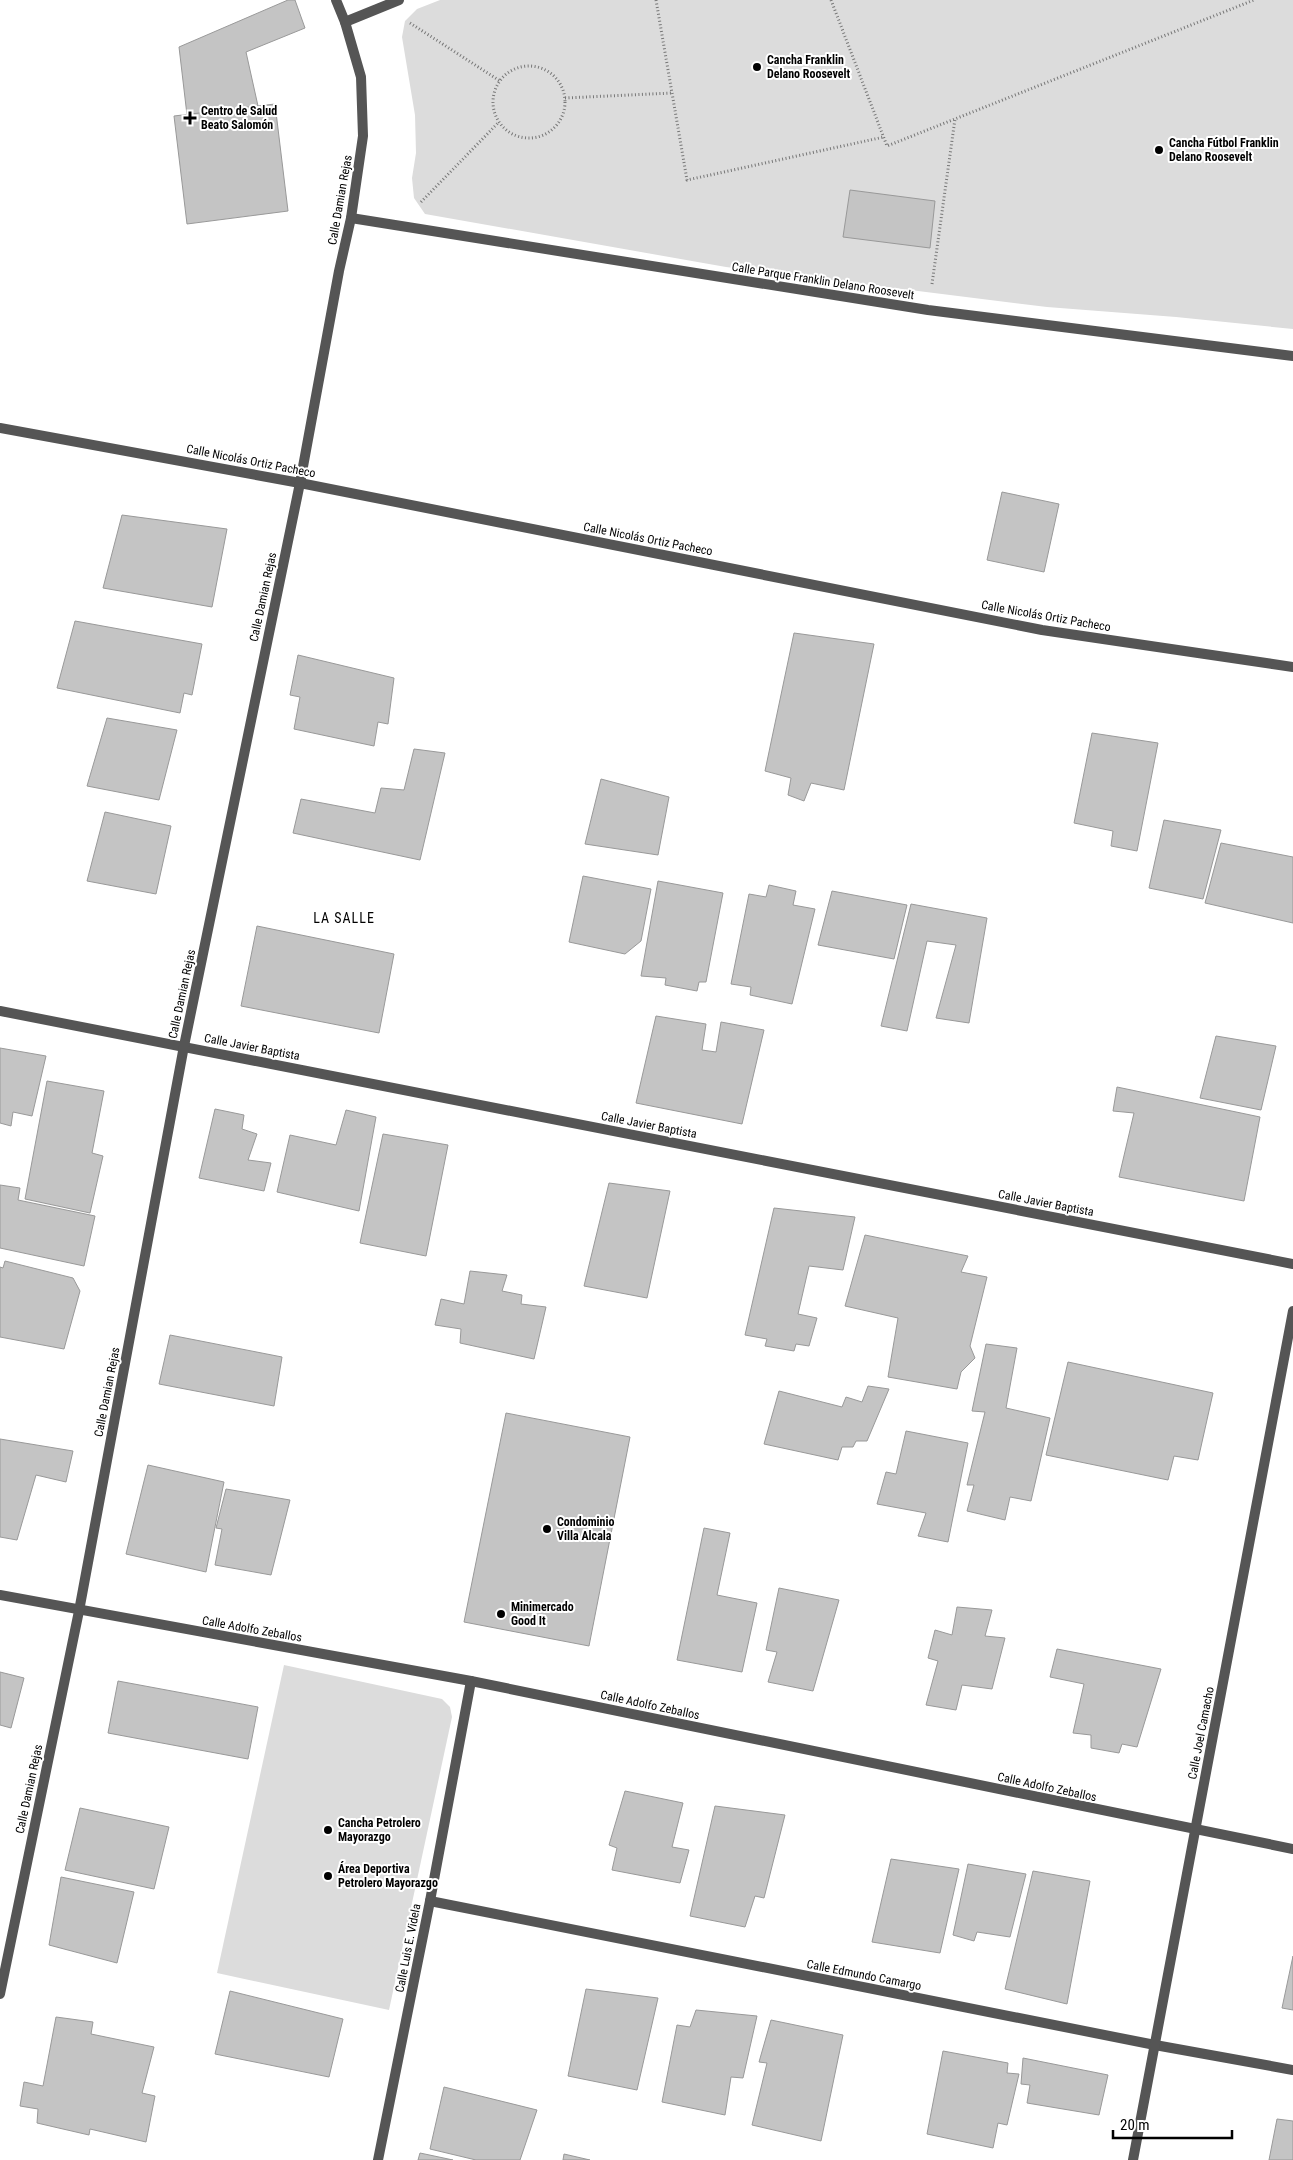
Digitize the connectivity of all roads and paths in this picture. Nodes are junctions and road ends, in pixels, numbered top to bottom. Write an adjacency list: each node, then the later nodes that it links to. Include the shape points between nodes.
1 (336, 0): 7 (street, Calle Damian Rejas)
2 (399, 0): 6 (street)
3 (656, 0): 9 (path)
4 (831, 0): 13 (path)
5 (1254, 0): 11 (path)
6 (386, 6): 7 (street); 8 (path)
7 (345, 22): 14 (street, Calle Damian Rejas, via 361,77 363,136)
8 (500, 81): 10 (path, via 514,69 533,65 545,68 562,86); 12 (path, via 493,101)
9 (672, 93): 10 (path); 13 (path, via 688,180)
10 (565, 98): 12 (path, via 559,122 539,137 516,135)
11 (955, 118): 13 (path, via 887,146); 16 (path)
12 (499, 122): 15 (path)
13 (884, 137)
14 (351, 218): 15 (street, Calle Parque Franklin Delano Roosevelt); 19 (street, Calle Damian Rejas)
15 (398, 226): 16 (street, Calle Parque Franklin Delano Roosevelt)
16 (928, 310): 17 (street, Calle Parque Franklin Delano Roosevelt)
17 (1293, 356)
18 (0, 428): 19 (street, Calle Nicolás Ortiz Pacheco)
19 (300, 483): 20 (street, Calle Nicolás Ortiz Pacheco, via 1042,630); 22 (street, Calle Damian Rejas)
20 (1293, 667)
21 (0, 1011): 22 (street, Calle Javier Baptista)
22 (184, 1046): 23 (street, Calle Javier Baptista); 26 (street, Calle Damian Rejas)
23 (1293, 1264)
24 (1293, 1311): 28 (street, Calle Joel Camacho)
25 (0, 1595): 26 (street, Calle Adolfo Zeballos)
26 (79, 1611): 27 (street, Calle Adolfo Zeballos); 31 (street, Calle Damian Rejas)
27 (471, 1681): 28 (street, Calle Adolfo Zeballos); 30 (street, Calle Luis E. Videla)
28 (1195, 1831): 29 (street, Calle Adolfo Zeballos); 32 (street, Calle Joel Camacho)
29 (1293, 1849)
30 (430, 1902): 32 (street, Calle Edmundo Camargo); 34 (street, Calle Luis E. Videla)
31 (0, 1994)
32 (1155, 2046): 33 (street, Calle Edmundo Camargo); 35 (street, Calle Joel Camacho)
33 (1293, 2070)
34 (378, 2160)
35 (1133, 2160)

